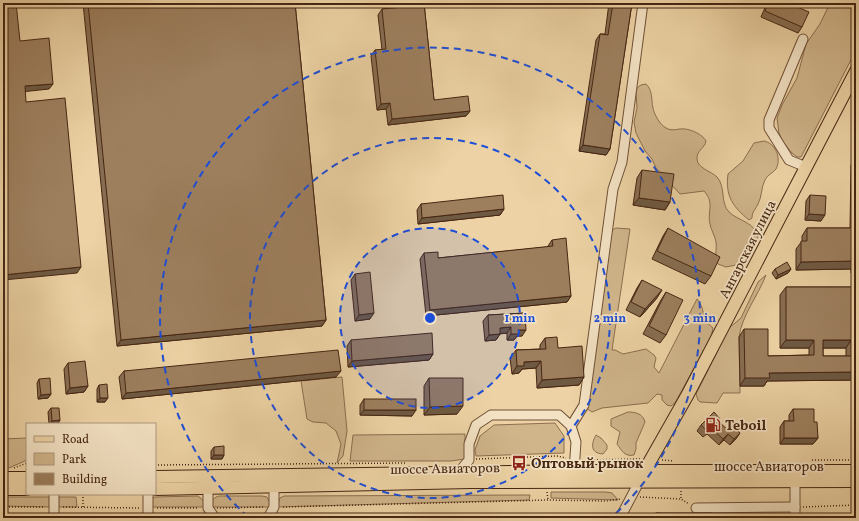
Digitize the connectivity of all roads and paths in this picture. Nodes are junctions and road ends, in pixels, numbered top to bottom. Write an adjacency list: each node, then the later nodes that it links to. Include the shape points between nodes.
1 (643, 3): 5 (street, via 622,162 612,189 584,405)
2 (803, 39): 4 (street, via 769,120 769,128 790,160)
3 (856, 71): 4 (main road, Ангарская улица)
4 (806, 167): 6 (main road, Ангарская улица)
5 (571, 426): 7 (street, via 559,415 491,415 476,425 469,444); 14 (street, via 576,442)
6 (652, 459): 10 (path); 14 (path); 15 (main road, Ангарская улица)
7 (469, 460): 14 (path, via 557,456); 17 (street)
8 (809, 460): 9 (path)
9 (856, 460)
10 (676, 461)
11 (26, 463): 18 (path)
12 (406, 463): 13 (path)
13 (156, 465)
14 (575, 465): 15 (main road, шоссе Авиаторов); 17 (main road, шоссе Авиаторов)
15 (645, 470): 16 (main road, шоссе Авиаторов); 22 (main road, Ангарская улица)
16 (856, 471)
17 (458, 472): 19 (main road, шоссе Авиаторов)
18 (6, 473): 20 (main road)
19 (156, 477)
20 (26, 478)
21 (856, 481): 23 (main road, шоссе Авиаторов)
22 (639, 482): 23 (main road, шоссе Авиаторов); 24 (main road, шоссе Авиаторов); 33 (street)
23 (795, 482): 35 (street)
24 (274, 486): 25 (main road, шоссе Авиаторов); 41 (street, via 274,507)
25 (208, 488): 28 (main road, шоссе Авиаторов); 40 (street, via 208,508)
26 (3, 489): 27 (main road)
27 (26, 489)
28 (156, 489)
29 (547, 491): 33 (path, via 548,500 606,502)
30 (54, 495): 38 (street)
31 (83, 495): 36 (path)
32 (148, 495): 39 (street)
33 (631, 497): 37 (path, via 681,499); 42 (street)
34 (856, 505): 35 (path)
35 (795, 507): 37 (street); 43 (street)
36 (83, 508)
37 (696, 508)
38 (54, 518)
39 (148, 518)
40 (215, 518)
41 (268, 518)
42 (620, 518)
43 (796, 518)

